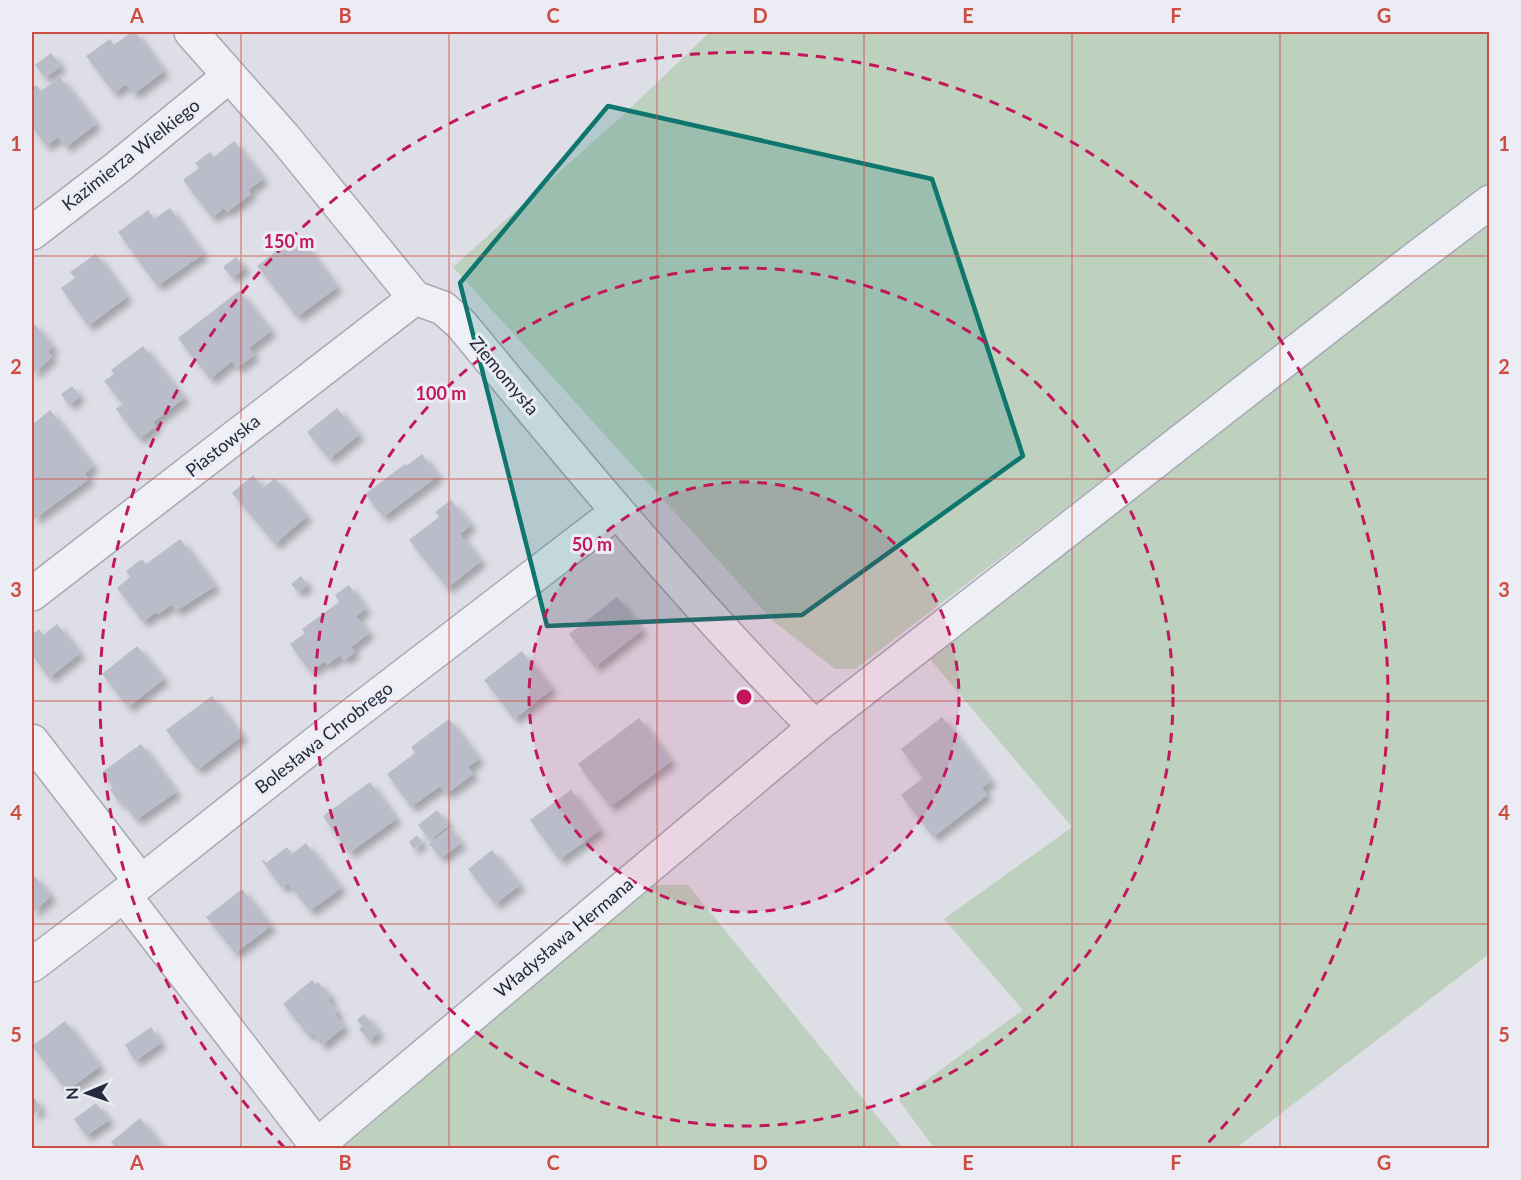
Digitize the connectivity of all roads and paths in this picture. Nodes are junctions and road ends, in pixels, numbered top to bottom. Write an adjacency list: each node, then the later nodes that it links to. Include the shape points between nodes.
1 (191, 32): 2 (street)
2 (229, 76): 4 (street, Kazimierza Wielkiego); 5 (street)
3 (1490, 202): 8 (street, Władysława Hermana)
4 (32, 233)
5 (415, 298): 6 (street, Ziemomysła, via 443,308 461,324); 7 (street, Piastowska)
6 (617, 512): 8 (street, Ziemomysła); 10 (street, Bolesława Chrobrego)
7 (32, 594)
8 (815, 727): 12 (street, Władysława Hermana)
9 (32, 741): 10 (street)
10 (132, 889): 11 (street, Bolesława Chrobrego); 12 (street)
11 (32, 965)
12 (316, 1147)

